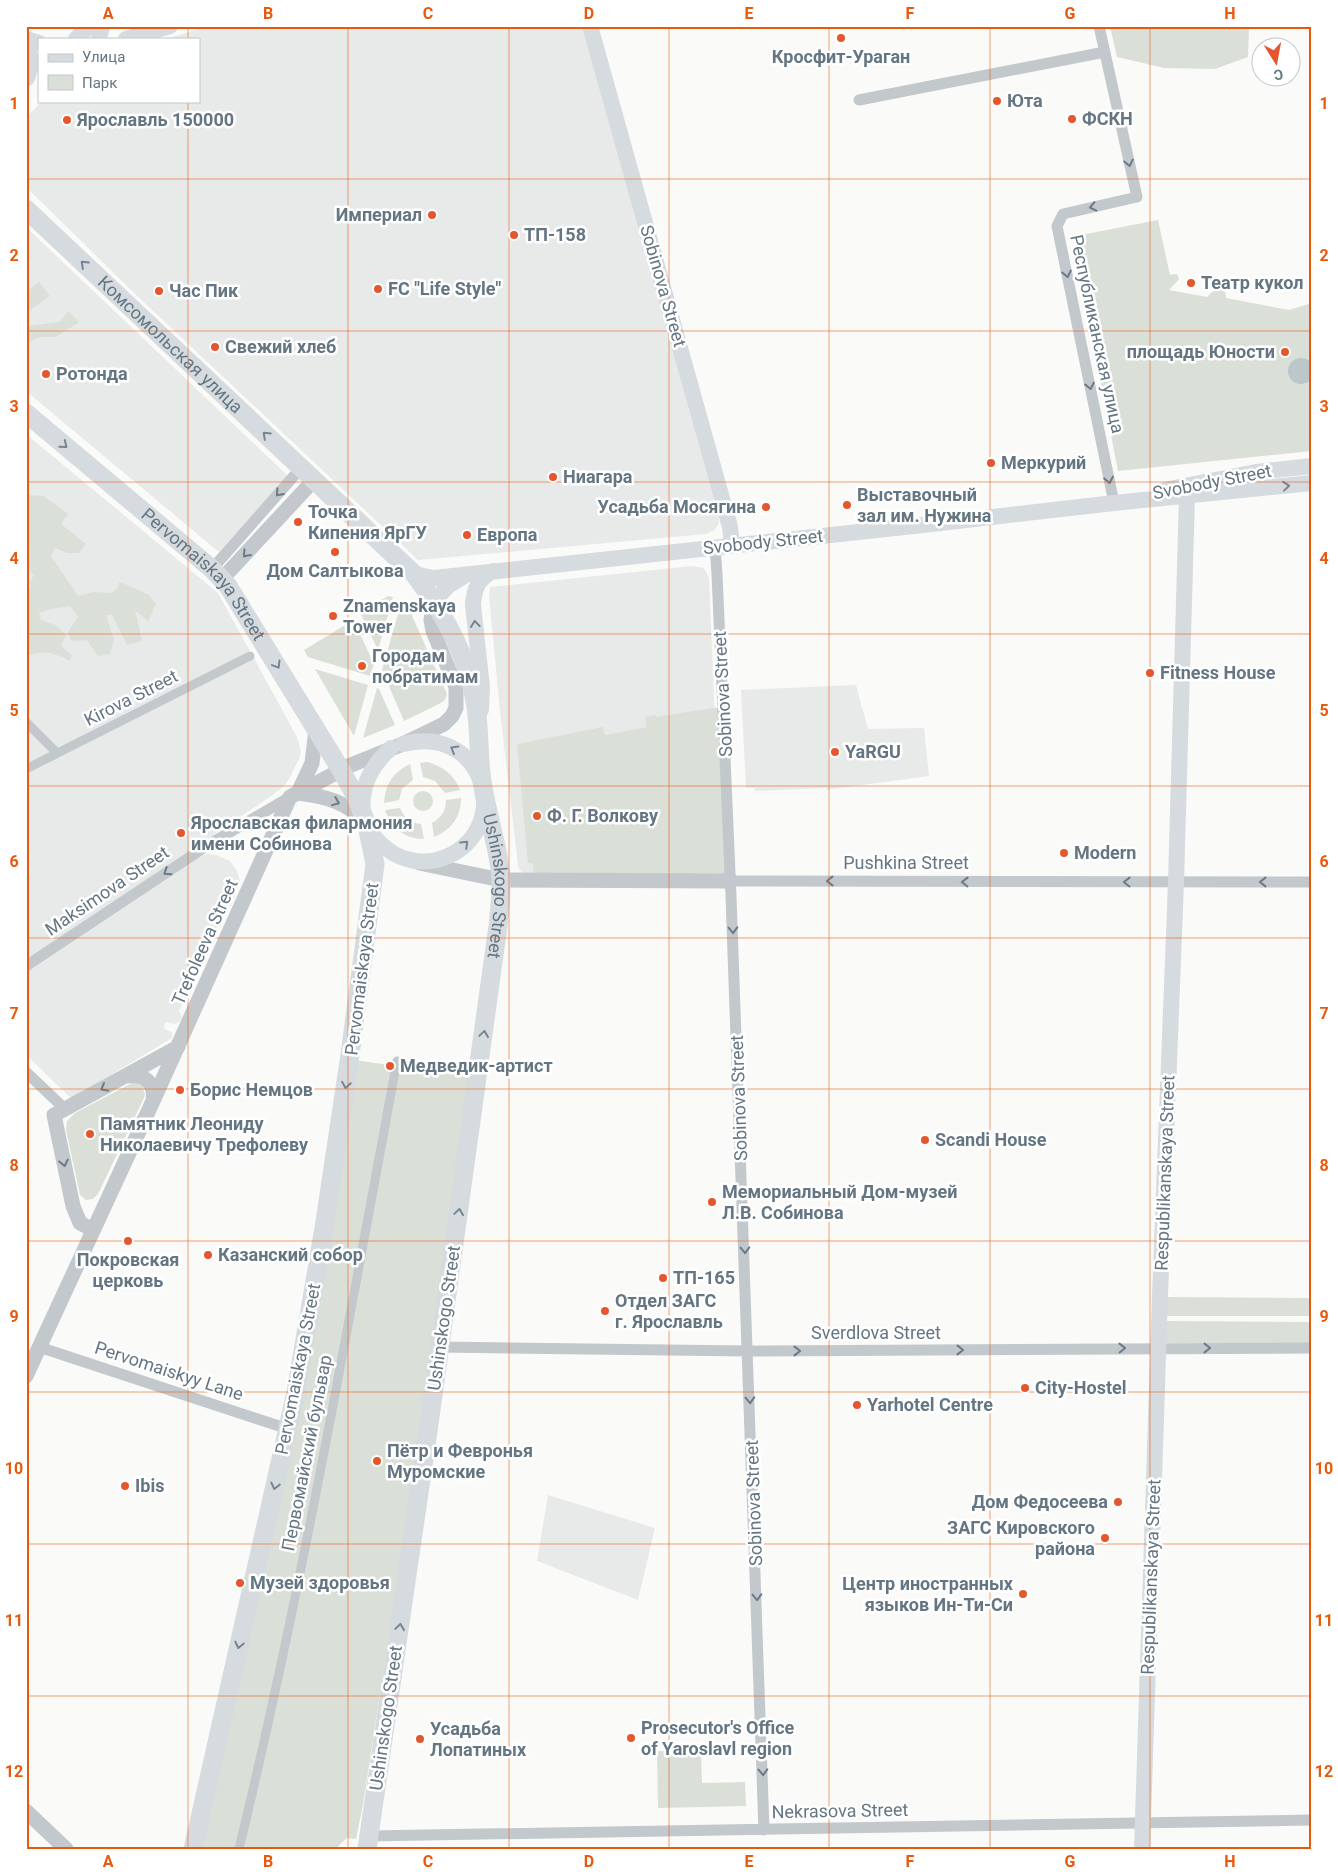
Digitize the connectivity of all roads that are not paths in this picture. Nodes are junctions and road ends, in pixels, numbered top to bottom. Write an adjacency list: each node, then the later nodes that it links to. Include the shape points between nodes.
1 (89, 26): 6 (main road)
2 (103, 26): 7 (main road)
3 (170, 26): 8 (main road)
4 (1099, 26): 12 (street, Республиканская улица)
5 (591, 27): 24 (main road, Sobinova Street, via 730,527)
6 (77, 38)
7 (99, 38)
8 (129, 38)
9 (26, 39): 10 (main road)
10 (38, 43)
11 (26, 47): 13 (main road, via 30,63)
12 (1105, 52): 16 (street); 23 (street, Республиканская улица, one-way to 23, via 1136,197 1063,214 1056,226)
13 (26, 77)
14 (38, 78): 15 (main road)
15 (26, 84)
16 (860, 100)
17 (26, 209): 20 (main road, Комсомольская улица, one-way to 17)
18 (26, 413): 27 (main road, Pervomaiskaya Street, one-way to 27)
19 (1312, 466): 22 (main road, Svobody Street, via 1199,482)
20 (308, 474): 27 (street, one-way to 27); 28 (main road, Комсомольская улица)
21 (1312, 483): 22 (main road, Svobody Street, one-way to 21)
22 (1180, 492): 23 (main road, Svobody Street); 45 (main road, Respublikanskaya Street)
23 (1114, 503): 24 (main road, Svobody Street)
24 (732, 546): 25 (main road, Svobody Street)
25 (715, 547): 26 (main road, Svobody Street); 44 (street, Sobinova Street)
26 (493, 571): 29 (main road, Svobody Street); 33 (main road, one-way to 26, via 482,687 474,594 480,580)
27 (217, 574): 34 (main road, Pervomaiskaya Street, one-way to 34, via 234,595)
28 (414, 574): 29 (main road, Svobody Street, via 434,578); 30 (main road)
29 (468, 574): 30 (main road, via 448,586)
30 (434, 601): 33 (main road, via 467,669); 35 (street, via 433,631 456,687 456,708 444,724)
31 (250, 656): 36 (street, Kirova Street)
32 (26, 722): 36 (street)
33 (478, 724): 39 (main road)
34 (316, 730): 38 (main road, Pervomaiskaya Street); 40 (street, Trefoleeva Street, via 312,764)
35 (397, 746): 38 (street); 39 (main road, one-way to 35, via 471,763 452,747 428,740); 41 (main road, via 375,763 365,782 362,804)
36 (58, 753): 37 (street, Kirova Street)
37 (26, 769)
38 (341, 770): 40 (street); 41 (main road, Pervomaiskaya Street)
39 (483, 787): 42 (main road, one-way to 39, via 432,861 446,857 470,841 482,815); 43 (main road, Ushinskogo Street)
40 (294, 795): 41 (street, one-way to 41, via 317,795 340,803 359,815); 47 (street, Maksimova Street, one-way to 47, via 208,845); 48 (street, Trefoleeva Street)
41 (367, 825): 42 (main road, via 382,846); 61 (main road, Pervomaiskaya Street, one-way to 61, via 375,864 371,904 324,1228)
42 (404, 859): 43 (street, Pushkina Street)
43 (501, 880): 44 (street, Pushkina Street); 56 (main road, Ushinskogo Street, one-way to 43, via 495,953)
44 (731, 881): 45 (street, Pushkina Street, one-way to 44); 59 (street, Sobinova Street, one-way to 59)
45 (1176, 882): 46 (street, Pushkina Street, one-way to 45); 57 (main road, Respublikanskaya Street)
46 (1312, 882)
47 (26, 966)
48 (178, 1047): 51 (street); 52 (street, Trefoleeva Street)
49 (397, 1061): 69 (street, Первомайский бульвар, via 300,1573)
50 (26, 1072): 53 (street, via 50,1095)
51 (124, 1077): 52 (street, via 138,1075 148,1080 154,1090); 53 (street, one-way to 53)
52 (153, 1101): 54 (street, Trefoleeva Street)
53 (60, 1112): 54 (street, one-way to 54, via 73,1206 80,1223)
54 (93, 1230): 55 (street, Trefoleeva Street)
55 (39, 1347): 60 (street, Trefoleeva Street); 61 (street, Pervomaiskyy Lane)
56 (440, 1348): 59 (street, Sverdlova Street); 66 (main road, Ushinskogo Street, one-way to 56)
57 (1158, 1348): 58 (street, Sverdlova Street, one-way to 58); 59 (street, Sverdlova Street, one-way to 57); 64 (main road, Respublikanskaya Street)
58 (1312, 1348)
59 (748, 1351): 65 (street, Sobinova Street, one-way to 65)
60 (26, 1376)
61 (288, 1429): 68 (main road, Pervomaiskaya Street, one-way to 68)
62 (26, 1811): 67 (street)
63 (1312, 1820): 64 (street, Nekrasova Street)
64 (1143, 1824): 65 (street, Nekrasova Street); 70 (main road, Respublikanskaya Street)
65 (764, 1830): 66 (street, Nekrasova Street)
66 (368, 1842)
67 (66, 1849)
68 (193, 1849)
69 (239, 1849)
70 (1142, 1849)

